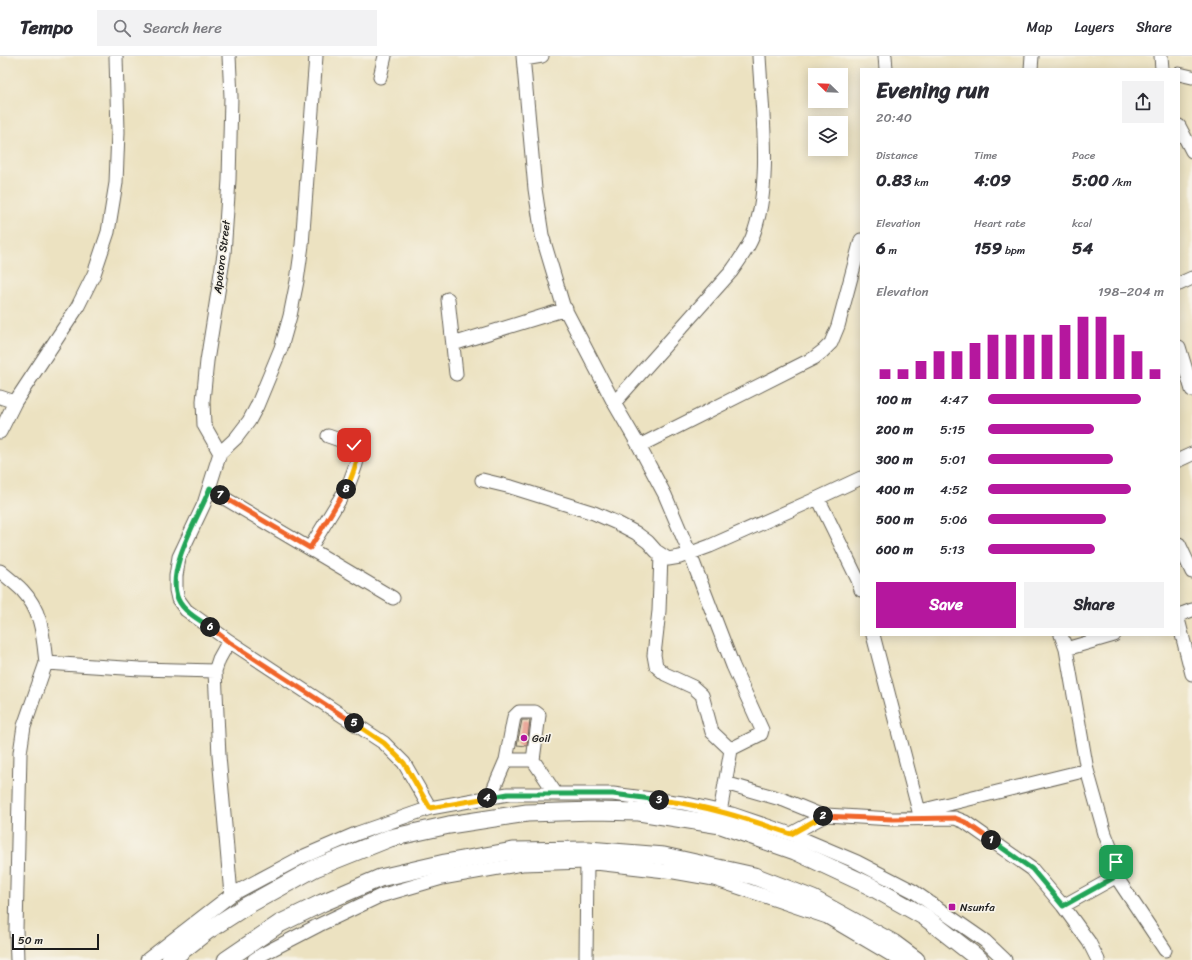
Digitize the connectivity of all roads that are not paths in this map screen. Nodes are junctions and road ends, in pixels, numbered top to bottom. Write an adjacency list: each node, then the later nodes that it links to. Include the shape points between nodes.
1 (116, 56): 29 (street, via 116,183 108,232 94,274 77,308)
2 (229, 56): 34 (street, Apotoro Street, via 230,180 224,254 206,360 203,400 204,425)
3 (316, 56): 34 (street, via 302,245 290,316 281,348 257,406 236,438)
4 (385, 56): 16 (street)
5 (542, 56): 10 (street)
6 (759, 56): 30 (street, via 764,174 762,198 752,239 731,272)
7 (885, 56): 11 (street)
8 (1032, 56): 12 (street)
9 (1161, 56): 13 (street)
10 (523, 58): 23 (street, via 535,189 542,235)
11 (886, 68)
12 (1031, 68)
13 (1162, 68)
14 (1180, 74): 15 (street)
15 (1192, 76)
16 (380, 77)
17 (1180, 128): 18 (street)
18 (1192, 151)
19 (860, 244): 33 (street, via 838,326 831,342 823,351 814,358)
20 (1192, 278): 21 (street)
21 (1180, 284)
22 (448, 299): 24 (street)
23 (566, 309): 24 (street); 30 (street)
24 (453, 344): 26 (street)
25 (1180, 350): 27 (street)
26 (456, 374)
27 (1192, 390)
28 (0, 397): 29 (street)
29 (15, 402): 31 (street)
30 (614, 403): 33 (street)
31 (0, 432)
32 (328, 436): 42 (street, via 354,445 358,452 348,486)
33 (639, 446): 43 (street, via 665,495)
34 (220, 453): 39 (street)
35 (1192, 454): 36 (street)
36 (1180, 460)
37 (860, 478): 40 (street)
38 (482, 480): 44 (street, via 512,487 612,521 636,533)
39 (210, 488): 42 (street); 55 (street, via 179,557 176,590 178,599 186,610)
40 (818, 498): 43 (street); 47 (street)
41 (1180, 546): 46 (street)
42 (310, 548): 48 (street)
43 (690, 554): 44 (street, via 668,559); 60 (street, via 733,666 762,730 761,734)
44 (661, 556): 60 (street, via 654,655 656,666 702,695 712,732)
45 (0, 571): 57 (street, via 22,590 37,611)
46 (1192, 572)
47 (860, 583)
48 (394, 598)
49 (1192, 610): 50 (street)
50 (1180, 615)
51 (1180, 627): 59 (street)
52 (873, 636): 69 (street)
53 (1061, 636): 56 (street)
54 (1111, 636): 56 (street)
55 (229, 642): 58 (street, via 219,659); 67 (street, via 384,743 404,763)
56 (1066, 649): 63 (street)
57 (46, 663): 58 (street); 78 (street, via 24,726 20,752)
58 (216, 671): 74 (street, via 219,756)
59 (1192, 674)
60 (731, 750): 64 (street)
61 (506, 760): 62 (street); 62 (street, via 514,717 518,712 535,712 539,715); 66 (street)
62 (534, 760): 65 (street)
63 (1086, 770): 69 (street); 73 (street, via 1116,862)
64 (726, 783): 68 (street); 70 (street, via 784,800)
65 (556, 794): 66 (street, via 508,794); 68 (street, via 613,794 683,803)
66 (490, 797): 67 (street)
67 (430, 808): 74 (street, via 358,833 302,857)
68 (720, 812): 71 (street)
69 (920, 815): 70 (street); 75 (street, via 955,818 965,822 1032,869)
70 (823, 816): 71 (street)
71 (791, 834): 86 (street, via 857,862 913,891 985,941)
72 (587, 862): 77 (street, via 522,864 442,878 380,896 319,925); 82 (street); 83 (street, via 714,879 827,917)
73 (1115, 875): 75 (street); 76 (street)
74 (231, 895): 79 (street)
75 (1063, 906): 87 (street, via 1089,942)
76 (1165, 950)
77 (262, 958)
78 (17, 960)
79 (147, 960)
80 (170, 960): 85 (main road, via 207,931 267,894 315,868 390,838 449,825 527,813 596,811 639,812 721,825 795,851 870,886 925,917)
81 (226, 960): 84 (main road, via 279,924 380,878 513,851 580,850 664,856 754,876 813,898 893,943)
82 (586, 960)
83 (900, 960)
84 (916, 960)
85 (980, 960)
86 (1005, 960)
87 (1098, 960)

